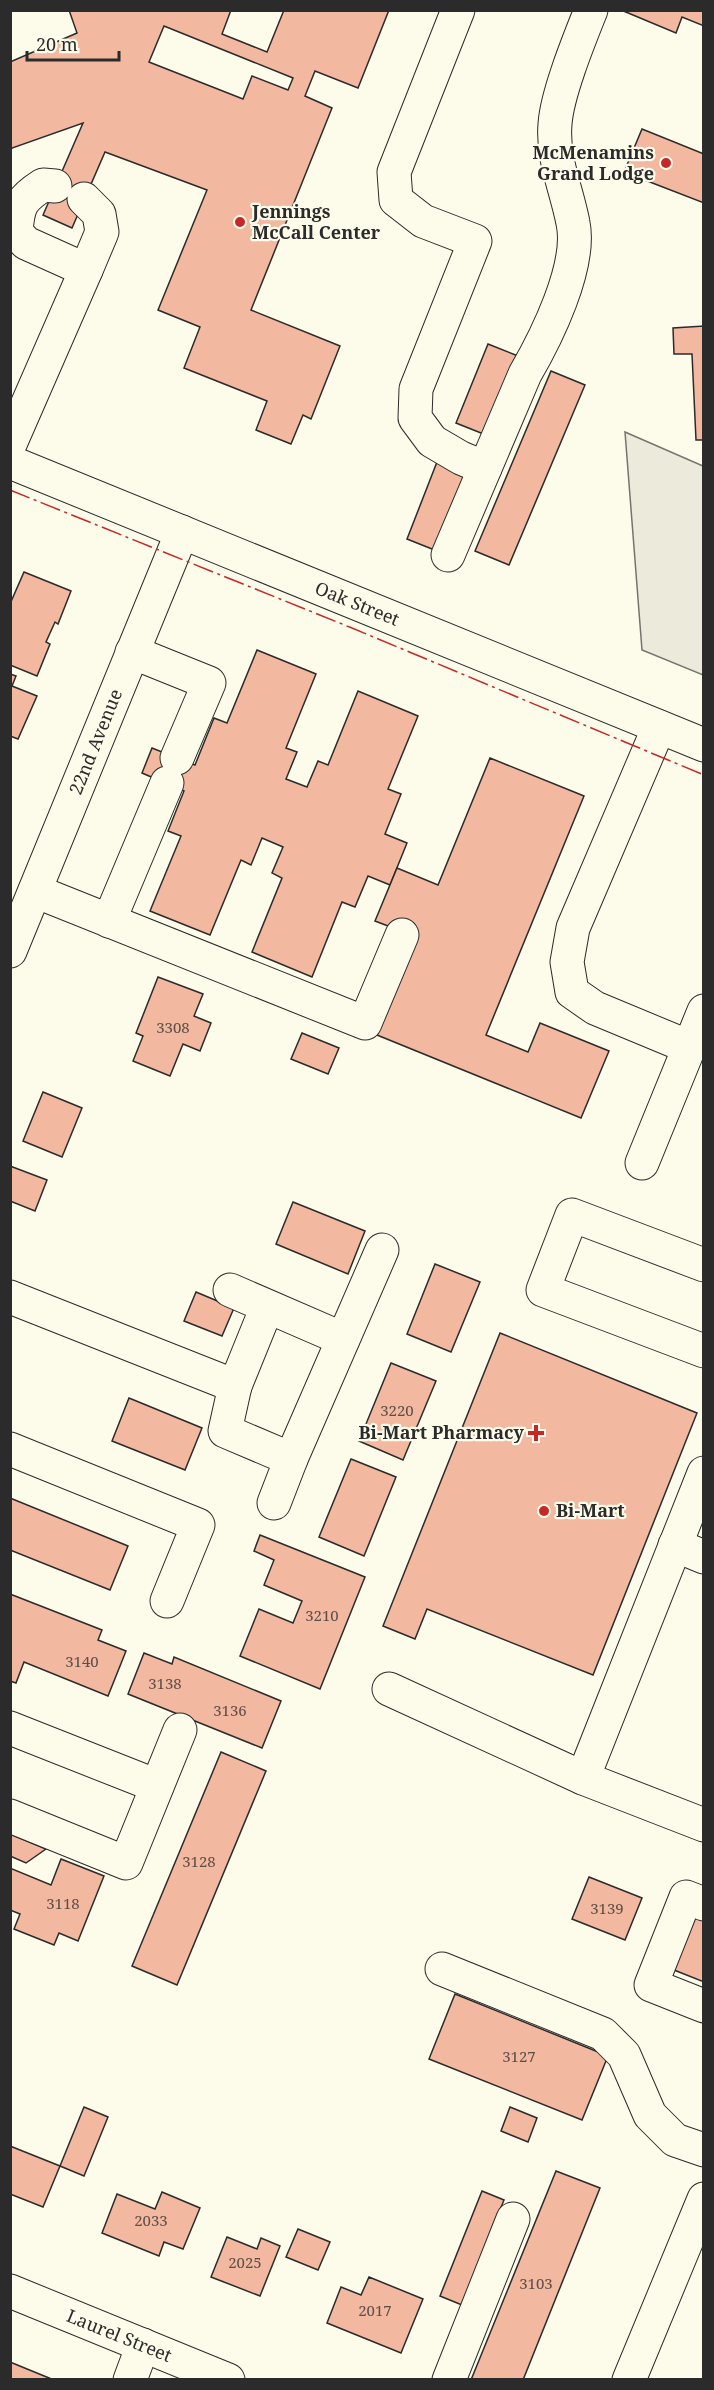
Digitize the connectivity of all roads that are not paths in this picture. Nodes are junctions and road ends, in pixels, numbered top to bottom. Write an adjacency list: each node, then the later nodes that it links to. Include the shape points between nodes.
1 (458, 10): 6 (street, via 394,172 396,200 423,221 475,242 416,389 415,418 432,441)
2 (591, 10): 6 (street, via 555,123 556,159 574,225 572,267 541,348 525,374)
3 (86, 270): 3 (street, via 26,243 16,232 17,216 25,197 43,185 70,192 99,214 102,232); 4 (street)
4 (10, 444)
5 (10, 462): 7 (street, Oak Street)
6 (485, 468): 8 (street)
7 (182, 532): 9 (street, 22nd Avenue); 10 (street, Oak Street)
8 (448, 555)
9 (132, 652): 12 (street, 22nd Avenue); 13 (street, via 209,683)
10 (659, 727): 11 (street, Oak Street); 17 (street, via 573,928 567,962 572,992 580,998)
11 (704, 745)
12 (35, 891): 13 (street); 15 (street, 22nd Avenue)
13 (109, 921): 14 (street, via 365,1023)
14 (402, 935)
15 (10, 951)
16 (704, 1011): 17 (street)
17 (689, 1047): 18 (street)
18 (642, 1163)
19 (382, 1250): 24 (street)
20 (704, 1265): 25 (street, via 572,1215 543,1290)
21 (230, 1290): 23 (street)
22 (10, 1297): 26 (street)
23 (267, 1307): 24 (street); 26 (street)
24 (343, 1339): 28 (street)
25 (704, 1351)
26 (235, 1386): 28 (street, via 225,1431)
27 (10, 1449): 32 (street, via 198,1525)
28 (291, 1459): 30 (street)
29 (704, 1473): 31 (street)
30 (274, 1503)
31 (689, 1551): 36 (street)
32 (167, 1601)
33 (389, 1689): 36 (street)
34 (10, 1728): 37 (street)
35 (180, 1730): 37 (street)
36 (583, 1778): 39 (street)
37 (157, 1786): 38 (street, via 126,1863)
38 (10, 1816)
39 (704, 1825)
40 (704, 1905): 42 (street, via 686,1897 651,1985)
41 (442, 1969): 43 (street, via 603,2034 624,2055 650,2115 675,2140)
42 (704, 2006)
43 (704, 2150)
44 (704, 2199): 51 (street)
45 (513, 2219): 50 (street)
46 (10, 2291): 47 (street, Laurel Street)
47 (143, 2345): 48 (street); 49 (street, Laurel Street)
48 (130, 2379)
49 (228, 2379)
50 (449, 2379)
51 (629, 2379)

